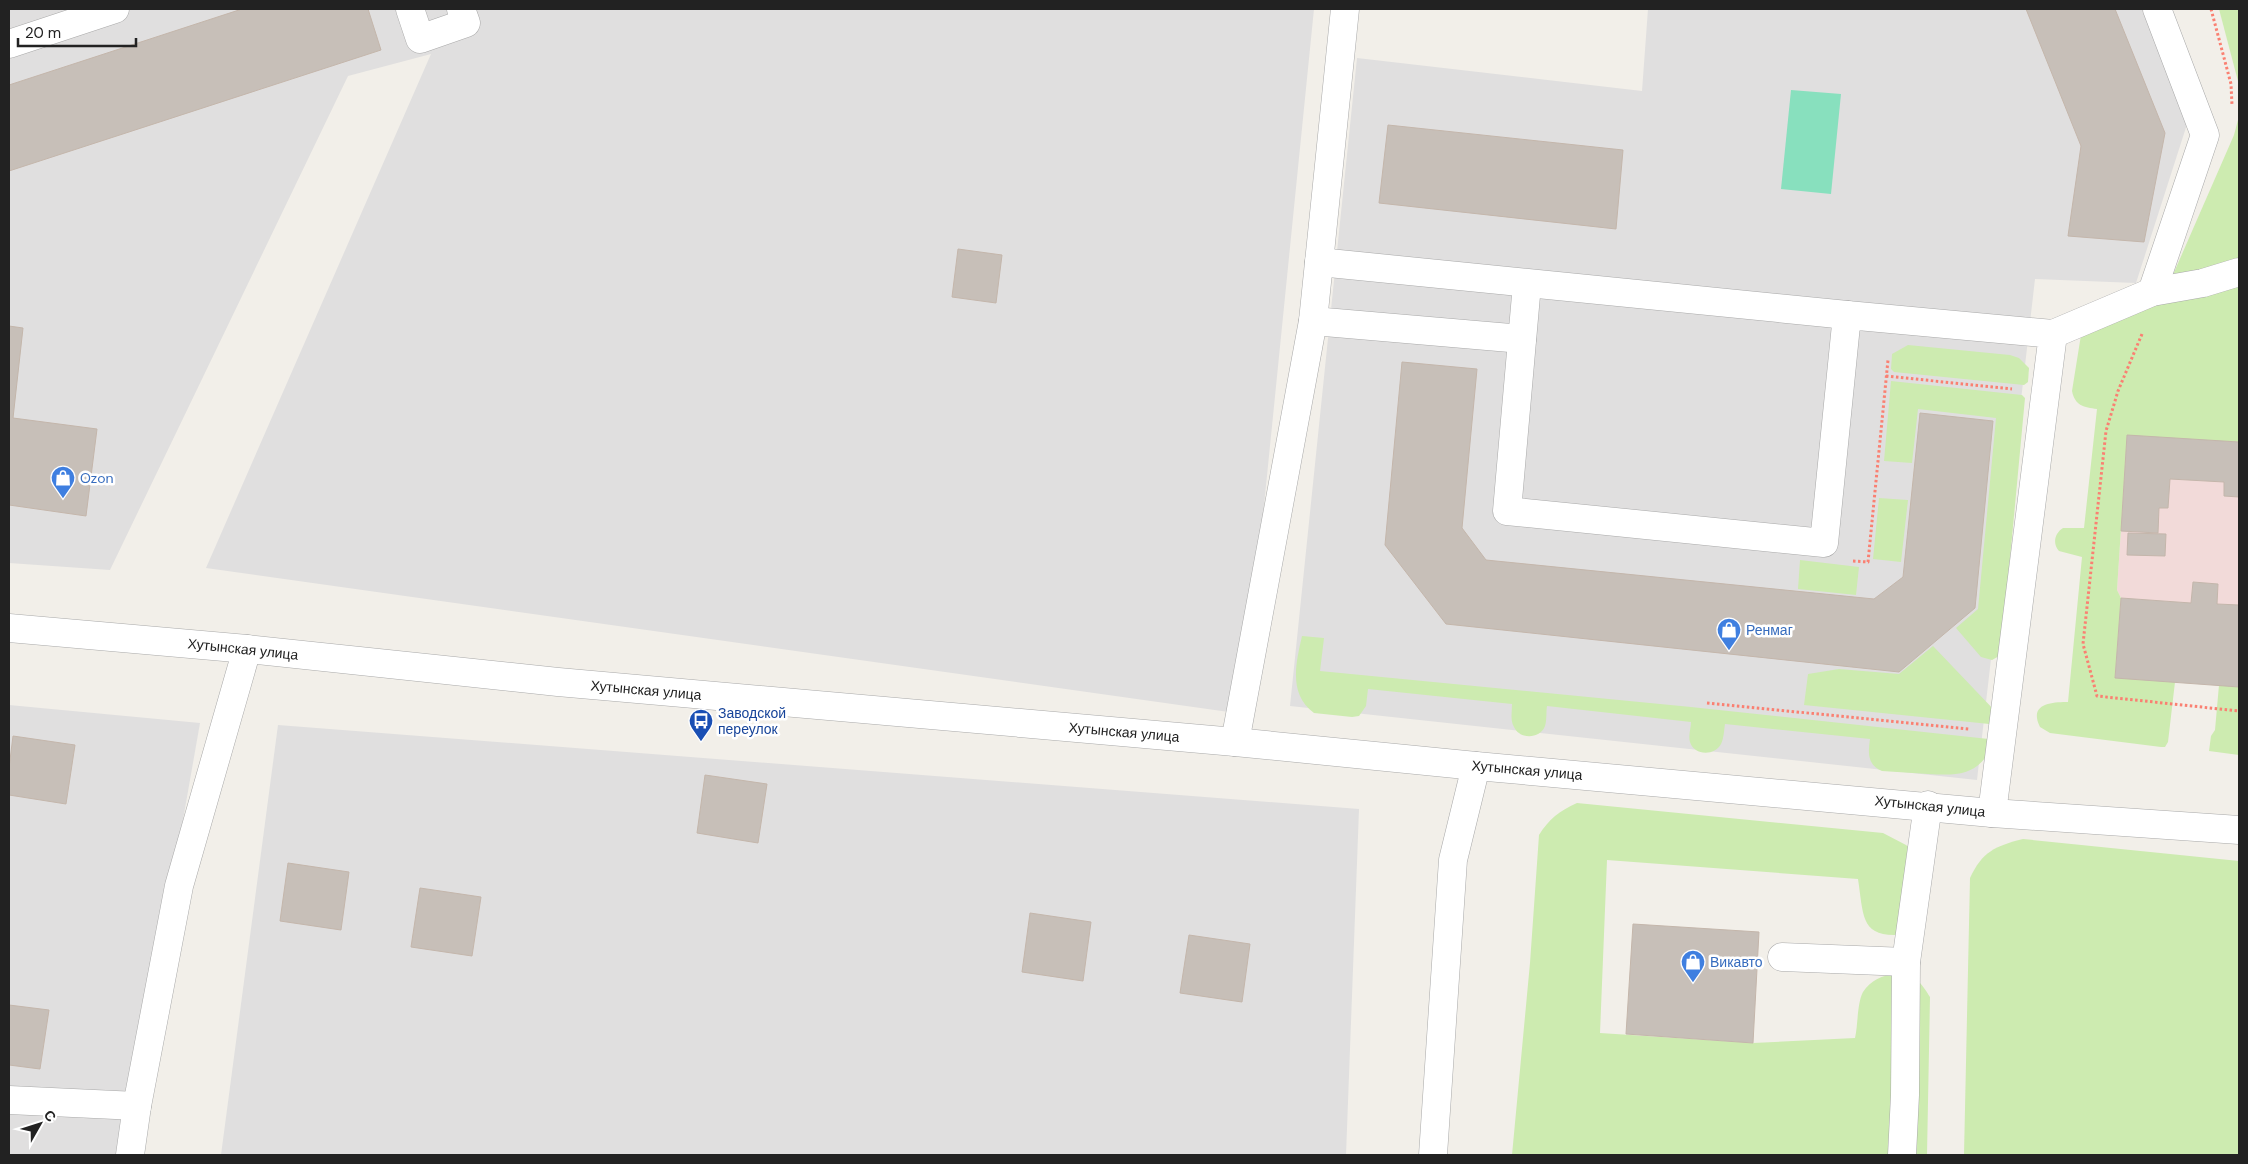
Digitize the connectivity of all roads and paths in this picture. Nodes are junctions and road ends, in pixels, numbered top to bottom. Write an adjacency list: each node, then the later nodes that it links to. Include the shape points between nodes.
1 (115, 9): 7 (street)
2 (410, 9): 3 (street, via 420,39 466,23)
3 (462, 9)
4 (1345, 9): 9 (street)
5 (2157, 9): 12 (street, via 2205,135)
6 (2211, 9): 8 (path, via 2231,84)
7 (9, 44)
8 (2232, 113)
9 (1319, 262): 11 (street); 14 (street)
10 (2239, 272): 12 (street, via 2203,283)
11 (1527, 284): 13 (street); 16 (street)
12 (2156, 291): 15 (street); 22 (path, via 2106,431 2082,644 2097,696)
13 (1847, 315): 15 (street); 16 (street, via 1824,543 1507,511)
14 (1314, 321): 16 (street); 24 (street)
15 (2053, 334): 27 (street)
16 (1522, 339)
17 (1886, 376): 18 (path)
18 (2020, 390)
19 (9, 628): 20 (street, Хутынская улица)
20 (247, 649): 24 (street, Хутынская улица, via 558,682); 32 (street, via 179,886)
21 (1707, 703): 23 (path)
22 (2239, 711)
23 (1970, 729)
24 (1235, 742): 25 (street, Хутынская улица)
25 (1476, 766): 26 (street, Хутынская улица); 34 (street, via 1453,860)
26 (1928, 805): 27 (street, Хутынская улица); 30 (street)
27 (1992, 813): 28 (street, Хутынская улица)
28 (2239, 830)
29 (1782, 957): 30 (street)
30 (1906, 962): 35 (street)
31 (9, 1100): 32 (street)
32 (137, 1106): 33 (street)
33 (130, 1155)
34 (1433, 1155)
35 (1902, 1155)

